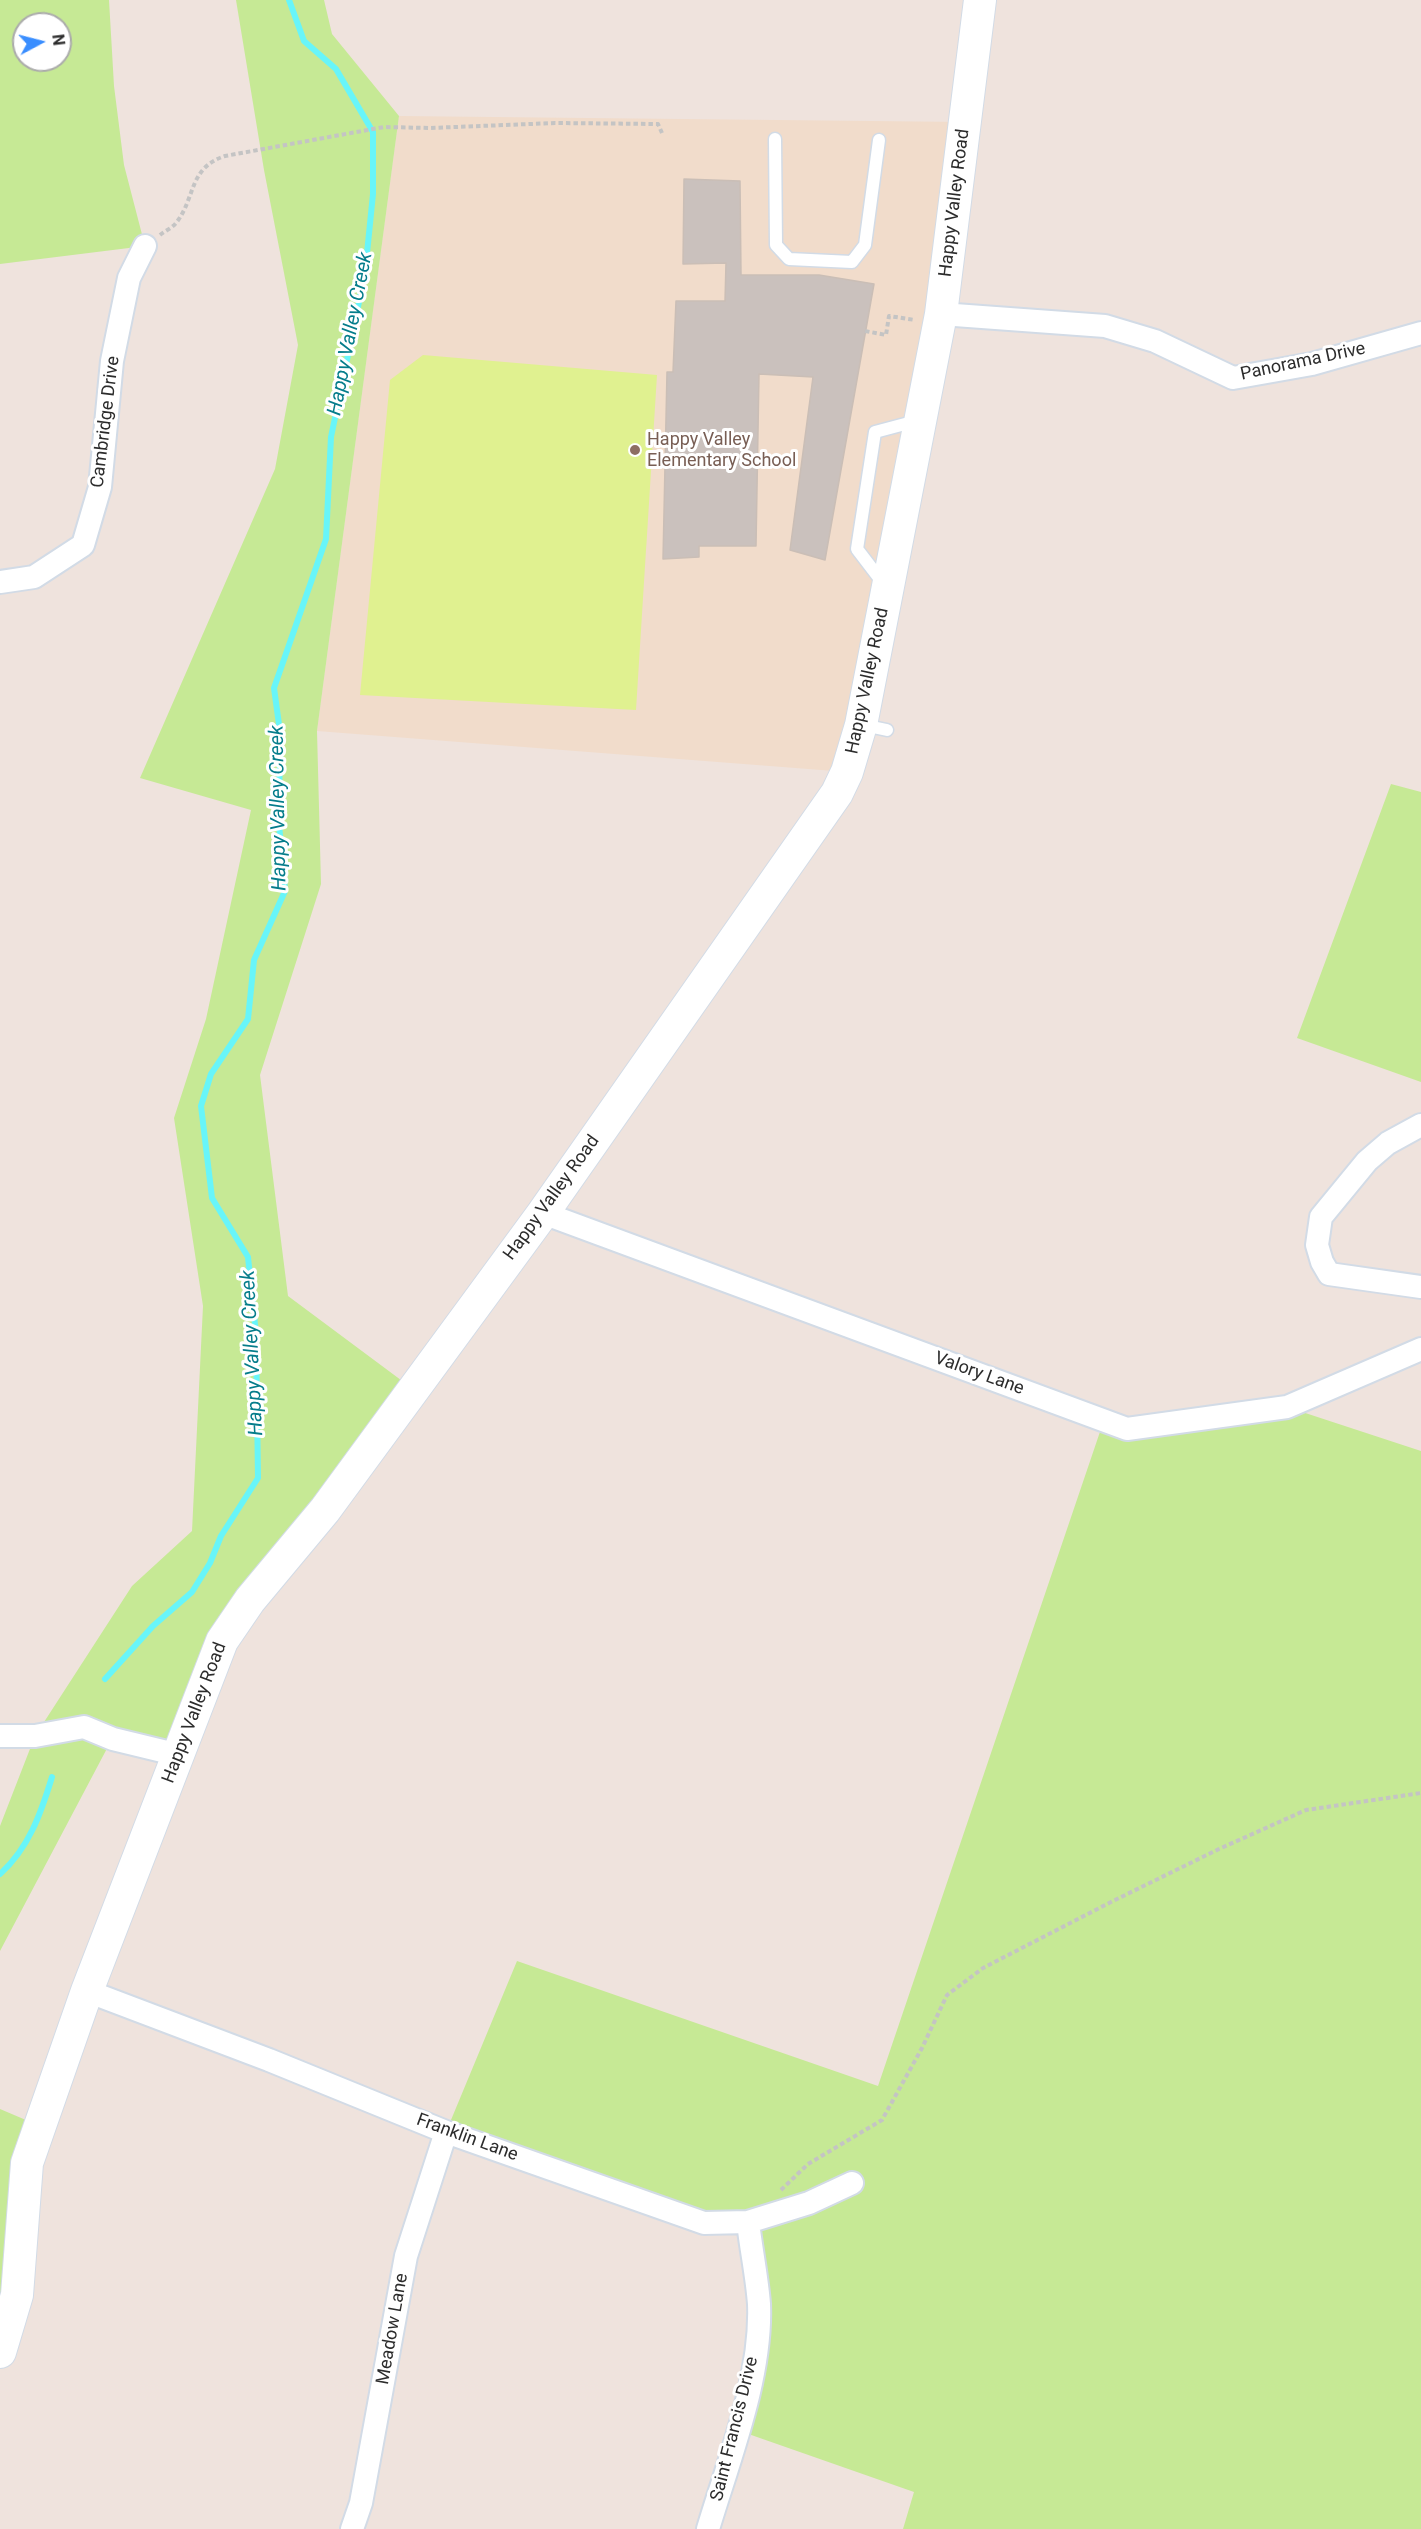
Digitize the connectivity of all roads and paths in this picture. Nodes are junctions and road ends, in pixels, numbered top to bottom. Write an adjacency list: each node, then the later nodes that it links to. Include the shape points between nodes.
1 (980, 0): 6 (street, Happy Valley Road)
2 (662, 133): 5 (path, via 658,124 384,127 209,161 176,223)
3 (775, 139): 4 (lane, via 776,245 789,259 852,262 865,245)
4 (879, 140)
5 (145, 246): 10 (street, Cambridge Drive, via 129,278 112,361 100,487 83,545 34,577)
6 (940, 319): 7 (path, via 889,316 886,334); 8 (street, Panorama Drive, via 1105,326 1155,341 1233,378 1312,364); 9 (street, Happy Valley Road)
7 (865, 331)
8 (1421, 333)
9 (921, 419): 11 (street, Happy Valley Road); 11 (lane, via 875,432 857,549)
10 (0, 582)
11 (888, 588): 13 (street, Happy Valley Road, via 874,727 837,793)
12 (1421, 1125): 14 (street, via 1388,1143 1367,1161 1321,1217 1317,1245 1329,1274)
13 (543, 1213): 15 (street, Valory Lane, via 1127,1429 1287,1407); 17 (street, Happy Valley Road, via 325,1510 250,1600 222,1641)
14 (1421, 1287)
15 (1421, 1349)
16 (0, 1736): 17 (street, via 34,1736 84,1727)
17 (178, 1755): 19 (street, Happy Valley Road)
18 (1421, 1793): 22 (path, via 1306,1810 1113,1901 983,1968 947,1995 882,2120 808,2164)
19 (87, 1991): 20 (street, Franklin Lane); 23 (street, Happy Valley Road, via 27,2163 17,2295)
20 (446, 2132): 22 (street, Franklin Lane, via 704,2223); 24 (street, Meadow Lane, via 406,2256 361,2503)
21 (852, 2183): 22 (street, Franklin Lane, via 809,2203)
22 (748, 2222): 25 (street, Saint Francis Drive, via 759,2305 755,2358)
23 (0, 2352)
24 (352, 2529)
25 (708, 2529)

